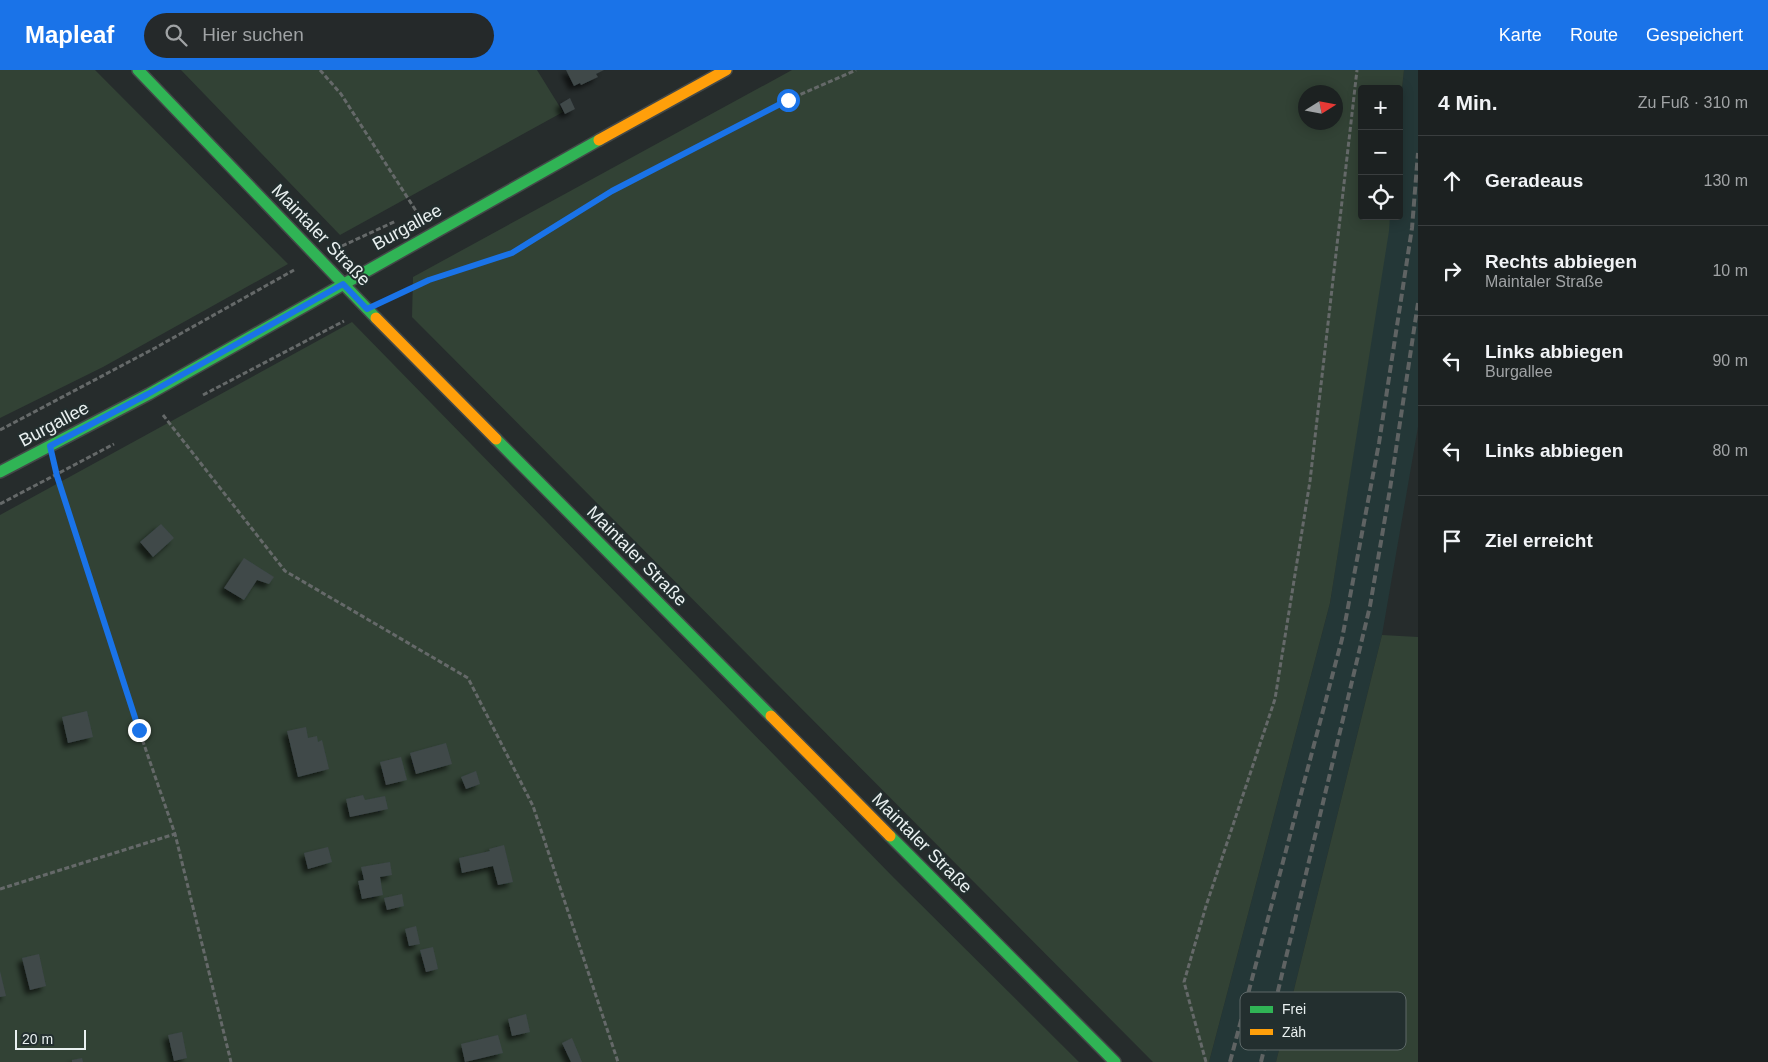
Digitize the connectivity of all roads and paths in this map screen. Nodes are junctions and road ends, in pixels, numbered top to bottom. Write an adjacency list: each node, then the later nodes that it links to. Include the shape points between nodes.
1 (138, 70): 7 (main road, Maintaler Straße)
2 (320, 70): 6 (path, via 341,94 412,204)
3 (726, 70): 6 (main road, Burgallee)
4 (856, 70): 9 (path, via 788,100 612,191 512,253 429,280)
5 (1356, 70): 19 (path, via 1310,481 1275,699 1184,982)
6 (426, 237): 8 (main road, Burgallee)
7 (318, 257): 8 (main road, Maintaler Straße); 11 (path)
8 (343, 284): 9 (main road, Maintaler Straße); 10 (main road, Burgallee)
9 (367, 309): 18 (main road, Maintaler Straße)
10 (148, 394): 12 (main road, Burgallee); 17 (path, via 285,571 468,678 533,806)
11 (0, 430)
12 (50, 446): 13 (main road, Burgallee); 14 (path, via 57,476)
13 (0, 472)
14 (175, 834): 15 (path); 16 (path)
15 (0, 889)
16 (231, 1062)
17 (618, 1062)
18 (1115, 1062)
19 (1206, 1062)

